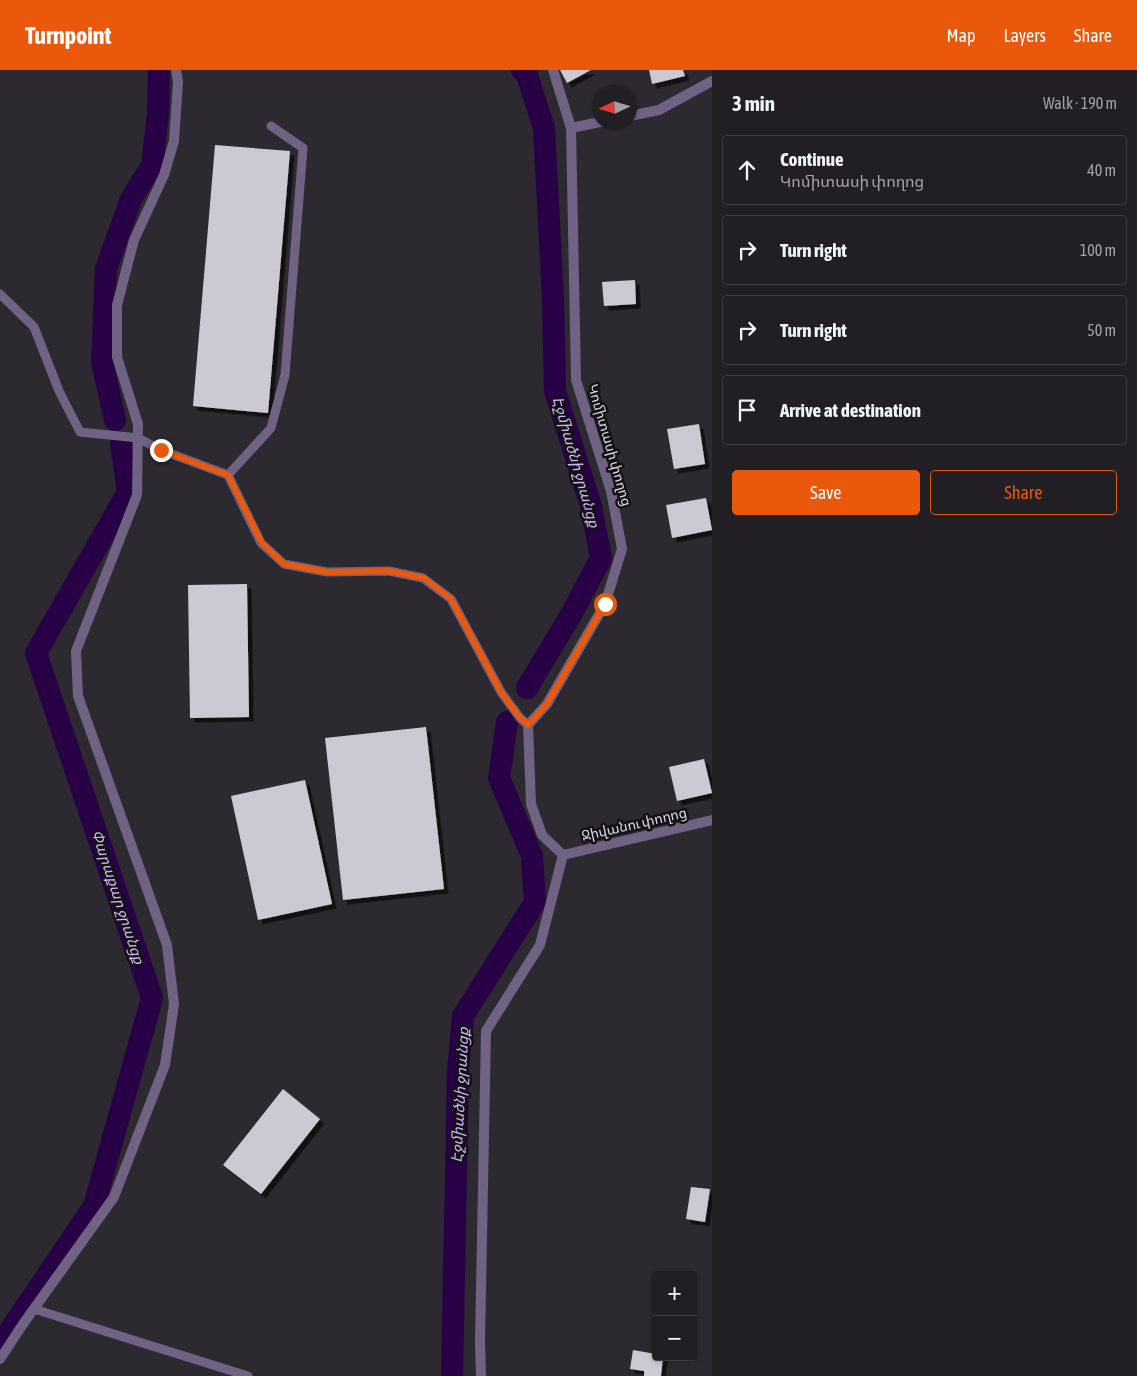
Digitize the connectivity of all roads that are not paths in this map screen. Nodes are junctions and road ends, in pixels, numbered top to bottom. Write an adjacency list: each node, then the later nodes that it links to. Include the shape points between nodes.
1 (176, 70): 9 (street, via 174,141 164,175 134,240 117,305 117,357 138,424)
2 (553, 70): 7 (street, Կոմիտասի փողոց)
3 (712, 80): 4 (street, via 659,110)
4 (637, 115)
5 (592, 124): 7 (street)
6 (271, 126): 10 (lane, via 303,148 286,375 271,428)
7 (572, 128): 11 (street, Կոմիտասի փողոց, via 576,380 612,491 622,549 605,604 547,704)
8 (0, 294): 9 (lane, via 34,327 59,391 80,432)
9 (138, 438): 10 (lane); 14 (street, via 137,495 76,651 78,696 167,945 174,1004 165,1064 114,1197)
10 (228, 475): 11 (lane, via 262,543 284,564 327,572 389,571 424,578 451,599 501,692)
11 (528, 725): 13 (street, via 531,804 542,835)
12 (712, 820): 13 (street, Ջիվանու փողոց)
13 (563, 855): 17 (street, via 540,945 486,1031)
14 (34, 1310): 15 (street); 16 (lane)
15 (0, 1359)
16 (248, 1376)
17 (480, 1376)

